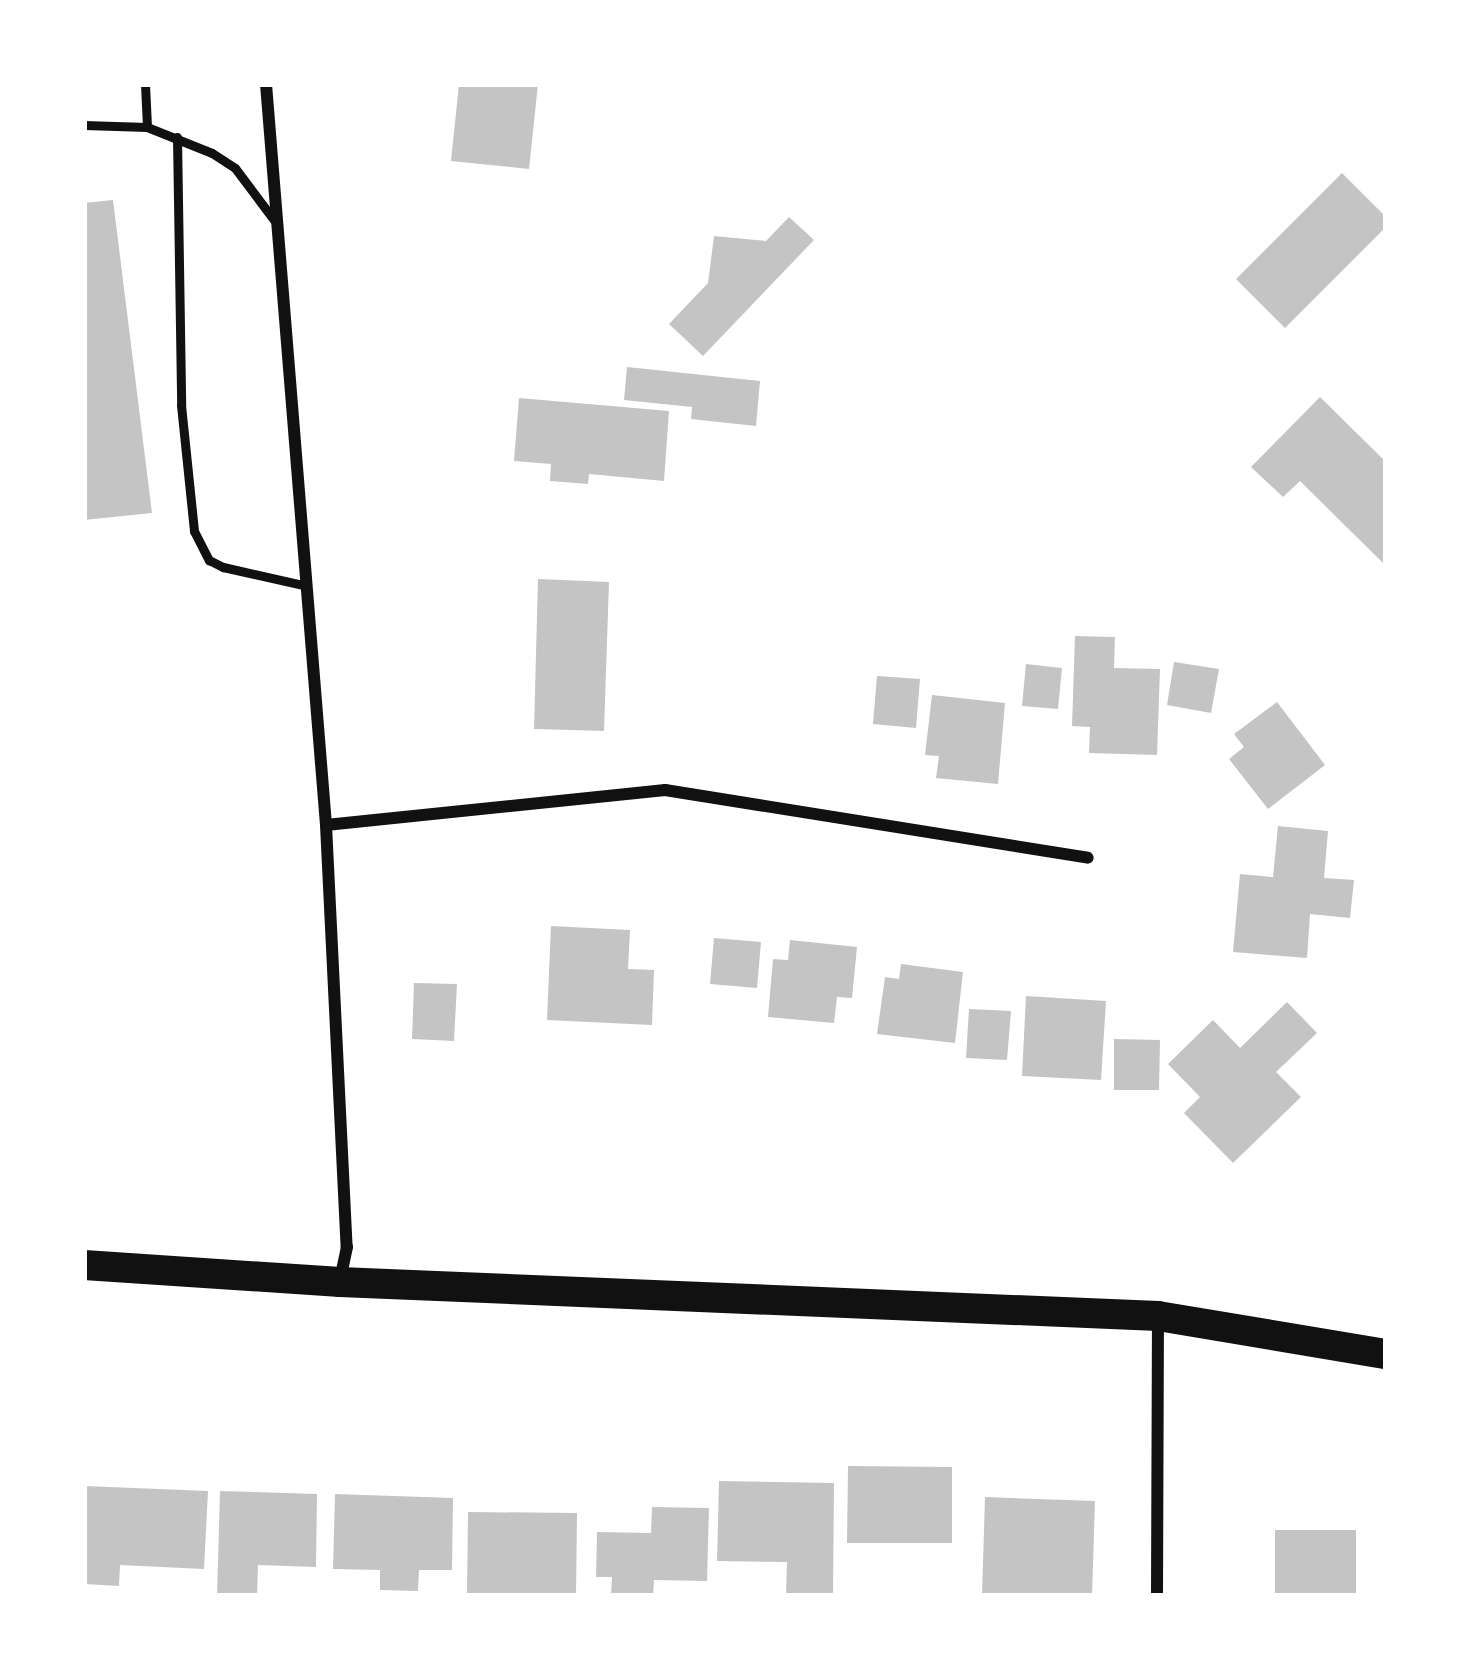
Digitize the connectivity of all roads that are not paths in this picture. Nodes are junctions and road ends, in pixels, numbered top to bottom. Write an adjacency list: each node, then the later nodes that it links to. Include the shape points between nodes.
1 (145, 84): 4 (lane)
2 (266, 84): 6 (street)
3 (84, 125): 4 (lane)
4 (147, 127): 5 (lane)
5 (177, 137): 6 (lane, via 235,168); 7 (lane, via 182,405 194,531 209,560)
6 (274, 220): 7 (street)
7 (307, 586): 8 (street)
8 (326, 825): 9 (street, via 664,790); 11 (street, via 347,1247)
9 (1088, 857)
10 (84, 1265): 11 (main road)
11 (340, 1282): 12 (main road)
12 (1158, 1316): 13 (main road); 14 (street)
13 (1386, 1354)
14 (1157, 1596)

